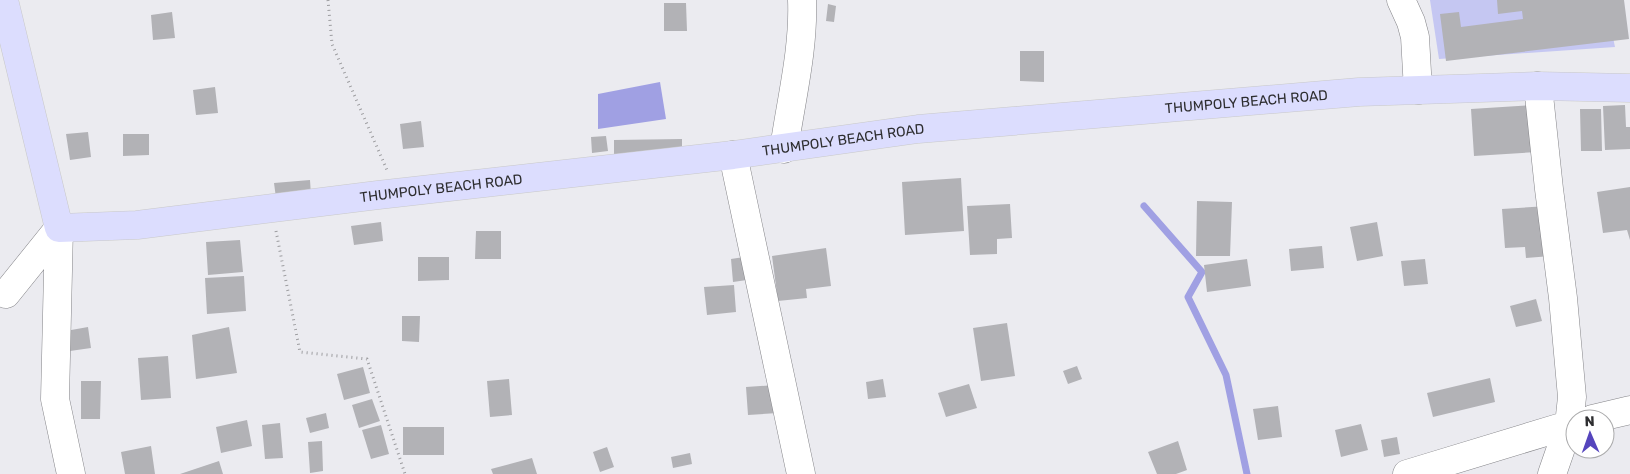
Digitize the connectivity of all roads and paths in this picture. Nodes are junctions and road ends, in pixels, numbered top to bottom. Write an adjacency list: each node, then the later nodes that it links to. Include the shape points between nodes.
1 (4, 0): 12 (main road)
2 (328, 0): 10 (path, via 332,44)
3 (802, 0): 8 (street, via 803,17)
4 (1401, 0): 7 (street, via 1415,37)
5 (1538, 86): 6 (main road, THUMPOLY BEACH ROAD); 7 (main road, THUMPOLY BEACH ROAD); 14 (street)
6 (1630, 88)
7 (1418, 90): 8 (main road, THUMPOLY BEACH ROAD, via 1349,92 918,129)
8 (784, 149): 9 (main road, THUMPOLY BEACH ROAD)
9 (733, 155): 10 (main road, THUMPOLY BEACH ROAD); 21 (street)
10 (397, 193): 11 (main road, THUMPOLY BEACH ROAD)
11 (271, 209): 12 (main road, THUMPOLY BEACH ROAD, via 137,225); 20 (path, via 300,352 367,359)
12 (59, 228): 13 (street); 19 (street, via 55,399)
13 (6, 294)
14 (1575, 409)
15 (1630, 410): 16 (street)
16 (1615, 414)
17 (1565, 426): 22 (street)
18 (1565, 449): 23 (street)
19 (71, 474)
20 (405, 474)
21 (801, 474)
22 (1407, 474)
23 (1552, 474)

